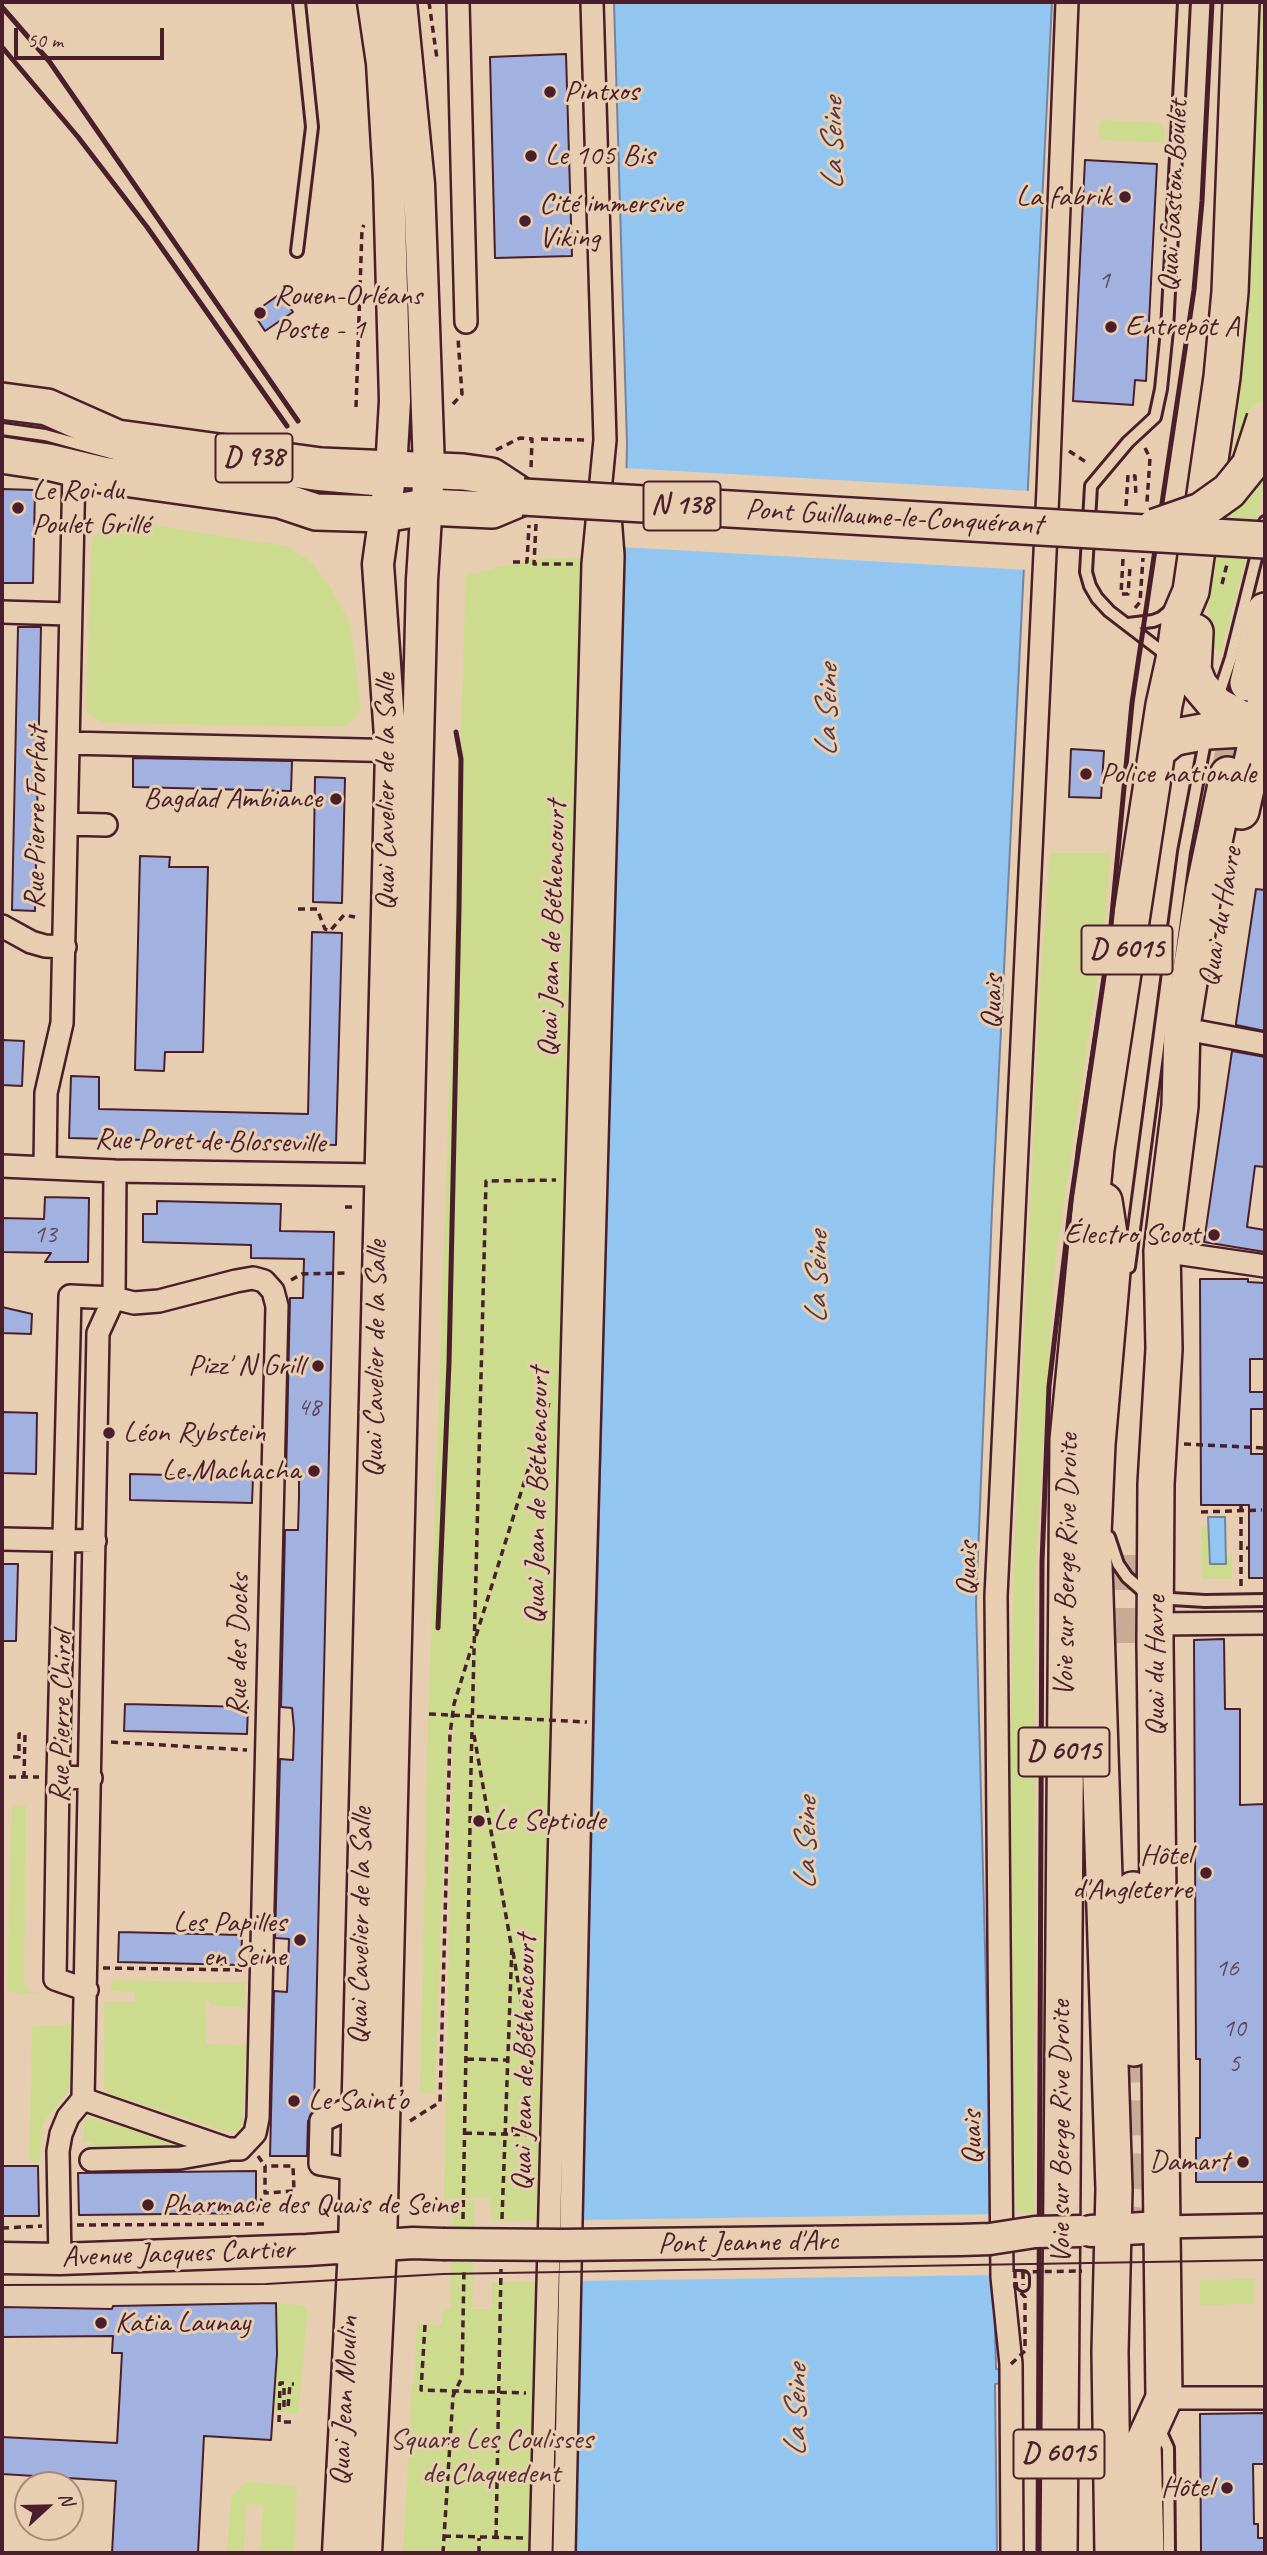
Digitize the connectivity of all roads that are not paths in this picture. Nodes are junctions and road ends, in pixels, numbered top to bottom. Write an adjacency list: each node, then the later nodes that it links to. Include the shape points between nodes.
1 (299, 2): 9 (lane, via 312,127)
2 (373, 2): 19 (main road, Quai Cavelier de la Salle, via 382,63 389,180 395,401)
3 (401, 2): 16 (main road, Quai Cavelier de la Salle, via 419,184)
4 (458, 2): 10 (street)
5 (592, 2): 14 (street, Quai Jean de Béthencourt)
6 (1067, 2): 78 (street, Quais, via 996,1596)
7 (1184, 2): 28 (lane, Quai Gaston Boulet, via 1161,389 1155,417 1091,486 1086,572 1097,598)
8 (1241, 2): 24 (main road, Quai Gaston Boulet, via 1230,292)
9 (297, 251)
10 (466, 322)
11 (2, 401): 19 (main road, D 938, via 47,407 117,438 321,466)
12 (1265, 419): 21 (main road, bridge, via 1250,465 1229,491 1201,511)
13 (2, 429): 19 (lane, via 45,435 136,460)
14 (604, 440): 83 (street, Quai Jean de Béthencourt, via 593,564); 86 (street, Quai Jean de Béthencourt, via 613,556)
15 (2, 455): 17 (main road, D 938)
16 (458, 465): 18 (main road); 19 (main road); 20 (main road, Quai Cavelier de la Salle)
17 (89, 471): 19 (main road, D 938, via 280,500 316,512); 27 (street, Rue Pierre Forfait)
18 (527, 484): 20 (main road, Pont Guillaume-le-Conquérant / N 138, via 492,510); 21 (main road, Pont Guillaume-le-Conquérant / N 138, bridge)
19 (387, 492): 20 (main road, N 138); 33 (main road, Quai Cavelier de la Salle, via 378,564)
20 (426, 507): 33 (main road, Quai Cavelier de la Salle)
21 (1132, 521): 23 (main road, Pont Guillaume-le-Conquérant / N 138, bridge)
22 (1265, 522): 31 (lane)
23 (1265, 540)
24 (1191, 591): 28 (lane, via 1161,618); 29 (main road, Quai Gaston Boulet, via 1180,617); 31 (main road, Quai Gaston Boulet, via 1196,623 1193,670)
25 (1265, 611): 30 (main road, D 6015)
26 (2, 612): 27 (street)
27 (69, 614): 32 (street, Rue Pierre Forfait)
28 (1128, 624): 29 (lane, Quai Gaston Boulet)
29 (1174, 660): 34 (main road, Quai Gaston Boulet)
30 (1261, 715): 31 (main road, Quai Gaston Boulet); 40 (main road, Quai du Havre / D 6015)
31 (1212, 718): 34 (main road); 51 (lane, via 1184,852)
32 (68, 743): 33 (street); 36 (street, Rue Pierre Forfait)
33 (405, 751): 47 (main road, Quai Cavelier de la Salle); 48 (main road, Quai Cavelier de la Salle)
34 (1157, 751): 43 (main road, Voie sur Berge Rive Droite / D 6015)
35 (1227, 775): 42 (main road, Quai du Havre / D 6015, via 1182,1026)
36 (67, 824): 37 (street); 39 (street, Rue Pierre Forfait)
37 (106, 825)
38 (2, 926): 39 (street, via 31,942)
39 (65, 947): 45 (street, Rue Pierre Forfait, via 61,1030 46,1093)
40 (1201, 1032): 41 (street); 42 (main road, Quai du Havre / D 6015)
41 (1265, 1044)
42 (1180, 1106): 49 (main road, Quai du Havre / D 6015)
43 (1096, 1149): 60 (main road, Quai du Havre / D 6015, via 1113,1260 1096,1457); 88 (main road, Voie sur Berge Rive Droite / D 6015, via 1068,1440)
44 (2, 1166): 45 (street, Rue Poret de Blosseville)
45 (45, 1168): 46 (street, Rue Poret de Blosseville)
46 (115, 1171): 47 (street, Rue Poret de Blosseville); 52 (street, Rue Pierre Chirol)
47 (380, 1175): 48 (street, via 399,1184); 75 (main road, Quai Cavelier de la Salle, via 355,2170)
48 (407, 1198): 75 (main road, Quai Cavelier de la Salle)
49 (1161, 1251): 50 (street); 53 (main road, D 6015, via 1140,1368); 58 (main road, Quai du Havre / D 6015, via 1164,1349)
50 (1265, 1266)
51 (1128, 1277)
52 (114, 1297): 55 (street, via 70,1297); 56 (street, Rue Pierre Chirol, via 98,1333); 70 (street, Rue des Docks, via 134,1303 159,1301 253,1278 273,1291 277,1306 258,2118 256,2133 240,2149)
53 (1120, 1532): 58 (lane, via 1110,1547 1135,1585)
54 (2, 1539): 55 (street)
55 (64, 1541): 56 (street); 61 (street)
56 (95, 1541): 62 (street, Rue Pierre Chirol)
57 (1265, 1600): 58 (lane, via 1205,1601)
58 (1148, 1622): 59 (street); 60 (main road); 64 (main road, D 6015); 66 (main road, Quai du Havre / D 6015)
59 (1265, 1623)
60 (1097, 1625): 65 (main road, Quai du Havre / D 6015)
61 (58, 1777): 62 (street); 63 (street, via 55,1979)
62 (91, 1778): 63 (street, Rue Pierre Chirol)
63 (87, 1990): 67 (street, Rue Pierre Chirol)
64 (1134, 2048)
65 (1111, 2094): 66 (main road); 68 (main road, Quai du Havre / D 6015)
66 (1160, 2095): 69 (main road, Quai du Havre / D 6015)
67 (83, 2099): 70 (street); 77 (street, via 68,2118 58,2151)
68 (1112, 2134): 69 (main road); 74 (main road, Quai du Havre / D 6015)
69 (1160, 2134): 73 (main road, Quai du Havre / D 6015)
70 (228, 2150): 71 (street, Rue des Docks, via 180,2158)
71 (91, 2160)
72 (1265, 2225): 73 (street)
73 (1161, 2227): 74 (main road, Pont Jeanne d'Arc); 82 (main road, D 6015)
74 (1115, 2230): 75 (main road, Pont Jeanne d'Arc, bridge, via 949,2240); 81 (main road, D 6015)
75 (367, 2247): 77 (main road, Avenue Jacques Cartier); 84 (main road, Quai Jean Moulin); 85 (main road, Quai Jean Moulin)
76 (2, 2258): 77 (main road, Avenue Jacques Cartier)
77 (60, 2259)
78 (1013, 2275): 79 (lane, via 1023,2277); 87 (street, Quais)
79 (1023, 2285)
80 (1265, 2398): 82 (street)
81 (1111, 2407): 82 (main road); 89 (main road, D 6015)
82 (1155, 2417): 90 (main road, D 6015); 91 (lane, D 6015, via 1168,2448)
83 (541, 2546)
84 (338, 2553)
85 (366, 2553)
86 (564, 2553)
87 (1012, 2553)
88 (1059, 2553)
89 (1113, 2553)
90 (1146, 2553)
91 (1169, 2553)

